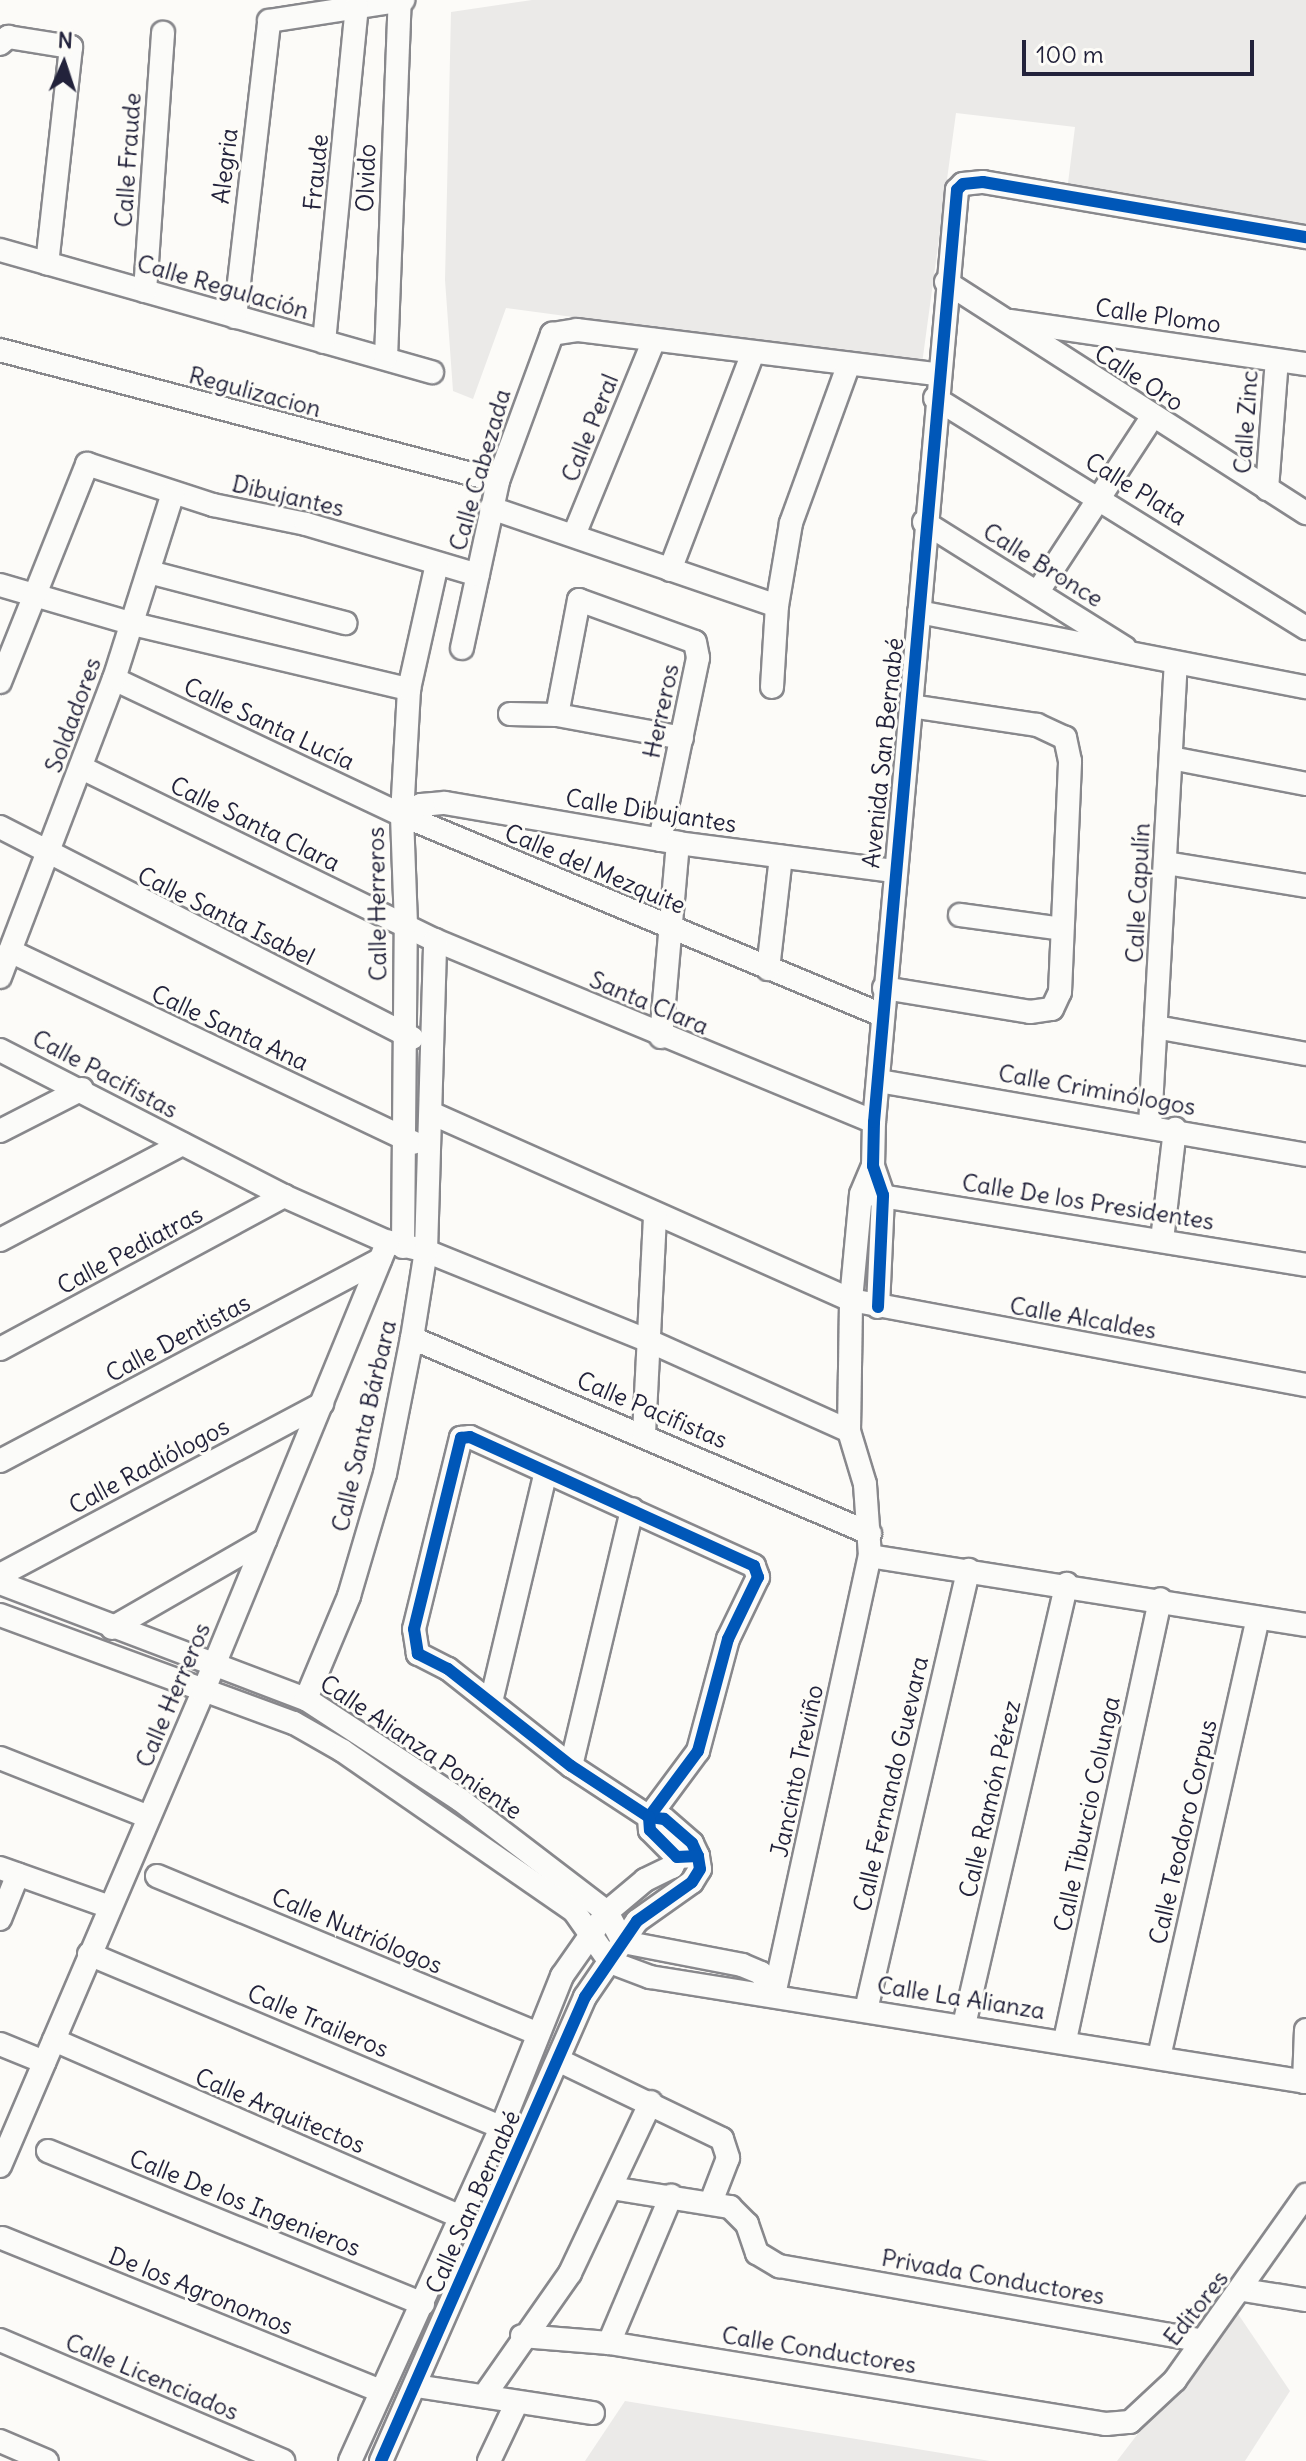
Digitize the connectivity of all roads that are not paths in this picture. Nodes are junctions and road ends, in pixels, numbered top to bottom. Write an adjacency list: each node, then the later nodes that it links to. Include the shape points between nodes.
1 (402, 0): 2 (street); 16 (street, Olvido)
2 (357, 7): 10 (street, Alegria, via 269,21); 13 (street, Fraude)
3 (163, 33): 9 (street, Calle Fraude)
4 (0, 44): 7 (street, via 8,37 71,47)
5 (1306, 237): 8 (street, Avenida San Bernabé, via 983,182 963,184 954,203)
6 (0, 250): 7 (street, Calle Regulación)
7 (47, 264): 9 (street, Calle Regulación)
8 (946, 282): 11 (street, Calle Oro); 21 (street, Avenida San Bernabé)
9 (145, 291): 10 (street, Calle Regulación)
10 (235, 317): 13 (street, Calle Regulación)
11 (1002, 320): 17 (street, Calle Plomo); 23 (street, Calle Oro)
12 (654, 340): 15 (street); 24 (street, Calle Cabezada, via 577,330 552,334); 31 (street, Calle Peral)
13 (324, 342): 16 (street, Calle Regulación)
14 (0, 350): 24 (street, Regulizacion)
15 (753, 353): 18 (street); 33 (street)
16 (386, 358): 20 (street, Calle Regulación)
17 (1277, 360): 19 (street, Calle Plomo); 25 (street, Calle Zinc)
18 (849, 364): 21 (street); 39 (street, via 791,523)
19 (1306, 364)
20 (432, 372)
21 (937, 374): 22 (street, Avenida San Bernabé)
22 (935, 398): 27 (street, Calle Plata); 30 (street, Avenida San Bernabé)
23 (1152, 417): 25 (street, Calle Oro); 27 (street)
24 (498, 481): 28 (street, Calle Cabezada)
25 (1267, 489): 29 (street, Calle Oro)
26 (173, 493): 32 (street, Dibujantes, via 306,524); 34 (street, Soldadores); 38 (street, Dibujantes, via 87,464)
27 (1102, 497): 37 (street); 43 (street, Calle Plata)
28 (491, 508): 31 (street); 35 (street, Calle Cabezada)
29 (1306, 513)
30 (924, 522): 37 (street, Calle Bronce); 40 (street, Avenida San Bernabé)
31 (574, 535): 33 (street)
32 (437, 564): 35 (street, Dibujantes); 51 (street, Calle Herreros)
33 (670, 570): 39 (street)
34 (149, 572): 41 (street); 42 (street, Soldadores)
35 (478, 575): 44 (street, Calle Cabezada)
36 (0, 585): 38 (street)
37 (1039, 590): 45 (street, Calle Bronce)
38 (34, 594): 42 (street); 48 (street)
39 (777, 606): 49 (street)
40 (919, 612): 45 (street, Calle Bronce); 52 (street, Avenida San Bernabé)
41 (345, 623)
42 (133, 624): 47 (street, Soldadores); 51 (street)
43 (1306, 628)
44 (462, 648)
45 (1133, 653): 46 (street, Calle Bronce)
46 (1176, 663): 50 (street, Calle Bronce); 56 (street, Calle Capulín)
47 (114, 679): 57 (street, Soldadores); 59 (street, Calle Santa Lucía)
48 (0, 682)
49 (772, 687)
50 (1306, 687)
51 (409, 689): 59 (street, Calle Herreros)
52 (912, 706): 65 (street, Avenida San Bernabé); 69 (street, via 1037,725 1065,738 1070,761)
53 (510, 714): 54 (street)
54 (557, 715): 55 (street); 55 (street, Herreros, via 573,610 585,600 695,642 698,658)
55 (682, 738): 61 (street, Herreros)
56 (1171, 758): 58 (street); 64 (street, Calle Capulín)
57 (82, 768): 62 (street, Soldadores); 68 (street, Calle Santa Clara)
58 (1306, 784)
59 (402, 815): 61 (street, Calle Dibujantes, via 421,805 445,803); 68 (street, Calle Herreros); 70 (street, Calle del Mezquite)
60 (0, 827): 62 (street, Calle Santa Isabel)
61 (669, 842): 63 (street, Calle Dibujantes); 70 (street, Herreros)
62 (48, 853): 72 (street, Soldadores); 78 (street, Calle Santa Isabel)
63 (781, 857): 65 (street, Calle Dibujantes); 73 (street)
64 (1166, 863): 66 (street); 77 (street, Calle Capulín)
65 (894, 871): 75 (street, Avenida San Bernabé)
66 (1306, 886)
67 (960, 915): 69 (street)
68 (406, 925): 71 (street, Santa Clara); 78 (street, Calle Herreros)
69 (1062, 929): 75 (street, via 1060,992 1052,1009 1030,1012)
70 (674, 932): 73 (street, Calle del Mezquite); 79 (street, Herreros)
71 (435, 940): 79 (street, Santa Clara); 80 (street)
72 (10, 951): 74 (street, Soldadores); 90 (street, Calle Santa Ana)
73 (768, 969): 76 (street, Calle del Mezquite)
74 (0, 977)
75 (884, 988): 76 (street, Avenida San Bernabé)
76 (882, 1015): 83 (street, Avenida San Bernabé)
77 (1156, 1027): 82 (street); 87 (street, Calle Capulín)
78 (402, 1033): 80 (street, Calle Santa Isabel); 90 (street, Calle Herreros)
79 (661, 1037): 86 (street, Santa Clara)
80 (431, 1046): 85 (street)
81 (0, 1050): 84 (street, Calle Pacifistas)
82 (1306, 1054)
83 (879, 1081): 86 (street, Avenida San Bernabé); 87 (street, Calle Criminólogos)
84 (82, 1089): 89 (street); 91 (street, Calle Pacifistas)
85 (431, 1113): 92 (street); 96 (street)
86 (874, 1122): 94 (street, Avenida San Bernabé)
87 (1150, 1125): 88 (street, Calle Criminólogos)
88 (1175, 1129): 93 (street, Calle Criminólogos); 98 (street)
89 (0, 1131)
90 (402, 1138): 92 (street, Calle Santa Ana); 99 (street, Calle Herreros)
91 (182, 1144): 95 (street, Calle Pacifistas); 97 (street)
92 (428, 1149): 100 (street)
93 (1306, 1155)
94 (872, 1195): 98 (street, Calle De los Presidentes); 102 (street, Avenida San Bernabé); 103 (street, Avenida San Bernabé)
95 (284, 1196): 99 (street, Calle Pacifistas); 106 (street, Calle Pediatras)
96 (655, 1216): 102 (street); 105 (street)
97 (0, 1240)
98 (1162, 1240): 101 (street, Calle De los Presidentes)
99 (390, 1250): 100 (street, Calle Pacifistas); 108 (street, Calle Herreros); 111 (street, Calle Dentistas)
100 (426, 1251): 104 (street, Calle Santa Bárbara); 105 (street)
101 (1306, 1265)
102 (851, 1300): 103 (street, Calle Alcaldes); 109 (street, Avenida San Bernabé)
103 (878, 1307): 107 (street, Calle Alcaldes)
104 (412, 1338): 110 (street, Calle Pacifistas); 128 (street, Calle Santa Bárbara, via 385,1474 349,1596)
105 (649, 1341): 109 (street); 110 (street)
106 (0, 1349)
107 (1306, 1385)
108 (322, 1404): 115 (street, Calle Herreros); 118 (street, Calle Radiólogos)
109 (849, 1431): 114 (street, Avenida San Bernabé, via 865,1484)
110 (644, 1434): 114 (street, Calle Pacifistas)
111 (0, 1461)
112 (546, 1472): 113 (street); 129 (street); 129 (street, via 470,1437 456,1446 412,1644 418,1654)
113 (632, 1509): 131 (street); 133 (street, via 754,1566 758,1577 728,1639 698,1751)
114 (870, 1533): 116 (street, Avenida San Bernabé)
115 (265, 1540): 125 (street); 126 (street, Calle Herreros)
116 (870, 1556): 117 (street); 144 (street, Jancinto Treviño)
117 (968, 1570): 120 (street); 145 (street, Calle Fernando Guevara)
118 (0, 1575)
119 (0, 1583): 125 (street, Calle Alianza Poniente)
120 (1067, 1584): 121 (street); 146 (street, Calle Ramón Pérez)
121 (1160, 1599): 123 (street); 150 (street, Calle Tiburcio Colunga)
122 (0, 1615): 127 (street)
123 (1258, 1618): 124 (street); 152 (street, Calle Teodoro Corpus)
124 (1306, 1625)
125 (112, 1628): 126 (street, Calle Alianza Poniente)
126 (215, 1666): 127 (street, Calle Herreros); 128 (street, Calle Alianza Poniente)
127 (203, 1692): 132 (street, Calle Herreros); 140 (street, via 284,1720 343,1751 574,1911)
128 (306, 1699): 138 (street, Calle Alianza Poniente, via 459,1799)
129 (491, 1702): 131 (street)
130 (0, 1758): 132 (street)
131 (571, 1766): 133 (street)
132 (149, 1817): 137 (street, Calle Herreros)
133 (649, 1817): 134 (street, via 650,1830)
134 (688, 1857): 138 (street, Calle San Bernabé, via 645,1880); 141 (street, Calle San Bernabé, via 700,1869 692,1882 651,1908)
135 (9, 1871): 137 (street); 139 (street)
136 (157, 1876): 148 (street, Calle Nutriólogos)
137 (110, 1907): 142 (street, Calle Herreros)
138 (607, 1912): 140 (street, Calle San Bernabé); 141 (street, Calle Alianza Poniente)
139 (0, 1919)
140 (591, 1930): 143 (street); 148 (street, Calle San Bernabé, via 562,1976)
141 (623, 1942): 143 (street, Calle San Bernabé); 144 (street, via 742,1965 761,1973)
142 (89, 1954): 149 (street, Calle Herreros); 157 (street, Calle Traileros)
143 (610, 1962): 144 (street, Calle La Alianza, via 650,1977); 153 (street, Calle San Bernabé, via 585,1997)
144 (774, 1995): 145 (street, Calle La Alianza)
145 (866, 2010): 146 (street, Calle La Alianza)
146 (964, 2025): 150 (street, Calle La Alianza)
147 (1306, 2030): 155 (street)
148 (538, 2034): 157 (street, Calle San Bernabé)
149 (54, 2040): 154 (street, Calle Herreros); 165 (street, Calle Arquitectos)
150 (1065, 2040): 152 (street, Calle La Alianza)
151 (0, 2044): 154 (street)
152 (1159, 2057): 155 (street, Calle La Alianza)
153 (558, 2060): 156 (street); 158 (street, Calle San Bernabé)
154 (44, 2062): 160 (street, Calle Herreros)
155 (1305, 2082)
156 (651, 2102): 161 (street); 164 (street, via 722,2139 728,2158)
157 (502, 2126): 158 (street, Calle Traileros); 165 (street, Calle San Bernabé)
158 (526, 2139): 166 (street, Calle San Bernabé)
159 (48, 2151): 170 (street, Calle De los Ingenieros)
160 (2, 2155)
161 (611, 2188): 162 (street); 171 (street, via 570,2273)
162 (671, 2196): 164 (street); 174 (street)
163 (1305, 2197): 168 (street, Editores)
164 (711, 2202): 173 (street, Privada Conductores, via 740,2215 757,2253 779,2266)
165 (461, 2218): 166 (street, Calle Arquitectos); 170 (street, Calle San Bernabé)
166 (486, 2229): 175 (street, Calle San Bernabé)
167 (2, 2238): 176 (street, De los Agronomos)
168 (1243, 2290): 169 (street); 173 (street, Editores)
169 (1306, 2300)
170 (423, 2304): 176 (street, Calle San Bernabé)
171 (522, 2336): 174 (street, Calle Conductores); 177 (street)
172 (0, 2340): 183 (street, Calle Licenciados)
173 (1198, 2340): 180 (street, Editores, via 1175,2380 1143,2415)
174 (609, 2343): 180 (street, Calle Conductores)
175 (416, 2386): 177 (street); 185 (street, Calle San Bernabé)
176 (381, 2391): 184 (street, Calle San Bernabé)
177 (484, 2396): 178 (street)
178 (517, 2402): 179 (street); 186 (street)
179 (593, 2413)
180 (1106, 2424)
181 (0, 2441): 182 (street)
182 (47, 2461)
183 (283, 2461)
184 (350, 2461)
185 (381, 2461)
186 (489, 2461)

